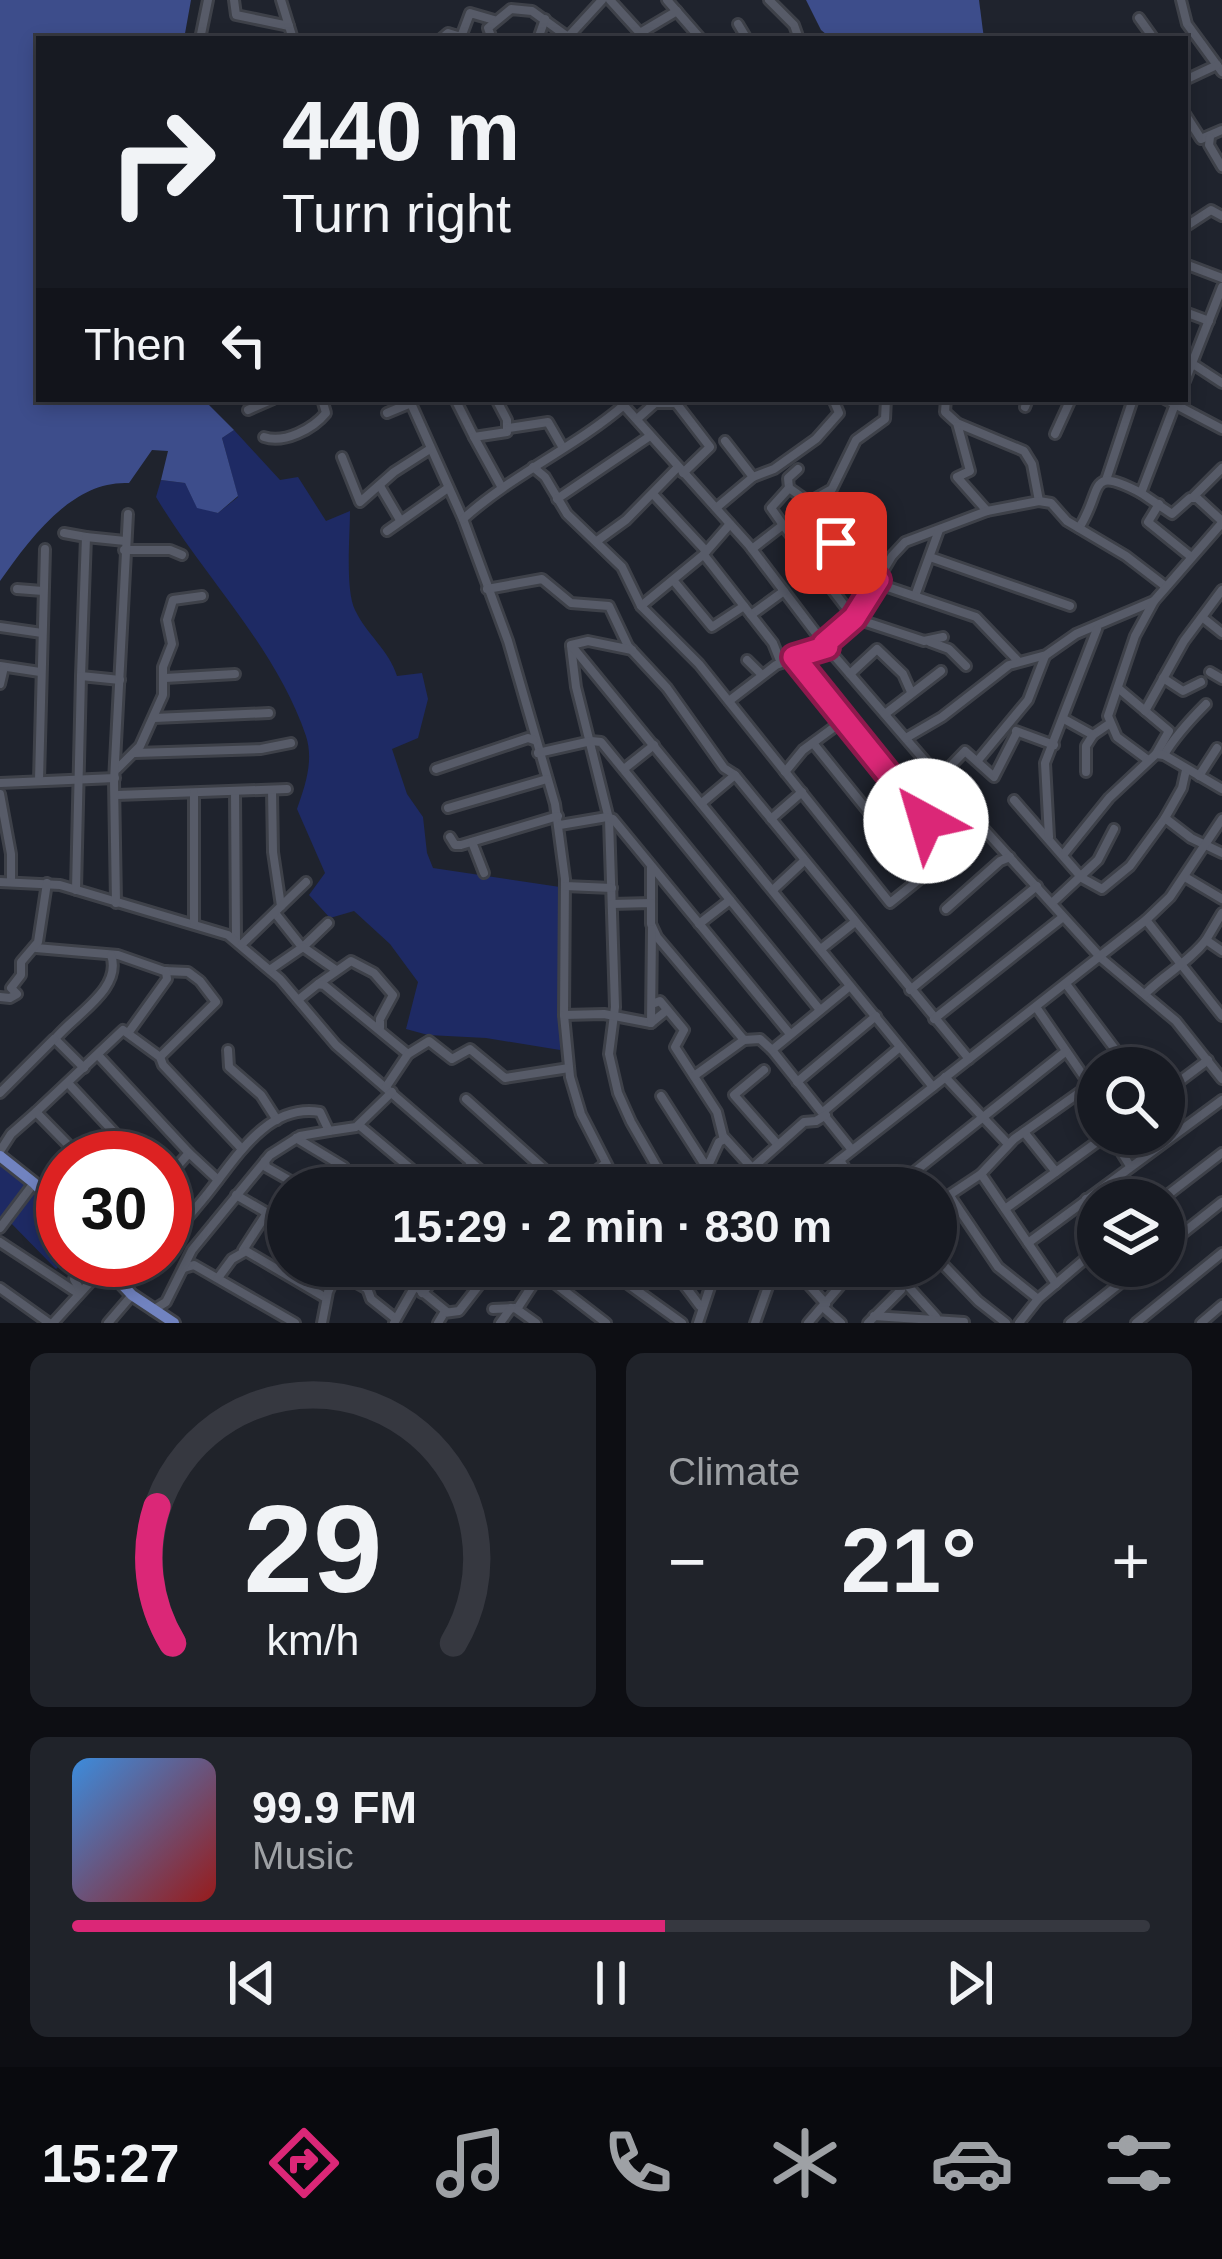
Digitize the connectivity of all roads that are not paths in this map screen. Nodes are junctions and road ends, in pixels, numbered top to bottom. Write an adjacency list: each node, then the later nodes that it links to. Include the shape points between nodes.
1 (208, 0): 14 (street)
2 (235, 0): 13 (street, via 236,15)
3 (281, 0): 13 (street)
4 (606, 0): 8 (street, via 640,33); 19 (street)
5 (667, 0): 8 (street)
6 (770, 0): 22 (street)
7 (1181, 0): 24 (street, via 1187,24)
8 (677, 10): 20 (street)
9 (1139, 18): 23 (street)
10 (545, 19): 11 (street, via 511,9); 17 (street); 18 (street)
11 (495, 21): 15 (street, via 470,13); 16 (street)
12 (738, 24): 21 (street)
13 (291, 33)
14 (201, 36)
15 (462, 36)
16 (490, 36)
17 (539, 36)
18 (567, 36)
19 (569, 36)
20 (699, 36)
21 (745, 36)
22 (798, 36)
23 (1152, 36)
24 (1219, 69): 25 (street)
25 (1188, 79)
26 (1188, 119): 28 (street, via 1200,138)
27 (1222, 130): 28 (street)
28 (1210, 137): 29 (street)
29 (1222, 166)
30 (1222, 216): 31 (street, via 1211,210)
31 (1188, 225)
32 (1188, 267): 33 (street)
33 (1222, 282): 35 (street)
34 (1188, 314): 35 (street)
35 (1209, 321): 36 (street)
36 (1189, 364): 37 (street)
37 (1222, 383)
38 (266, 402): 53 (street)
39 (323, 402): 61 (street, via 322,420 287,440)
40 (408, 402): 54 (street)
41 (410, 402): 65 (street)
42 (456, 402): 62 (street)
43 (497, 402): 57 (street)
44 (621, 402): 55 (street); 64 (street)
45 (665, 402): 55 (street)
46 (676, 402): 70 (street, via 710,447)
47 (834, 402): 71 (street, via 838,413 816,439)
48 (886, 402): 76 (street, via 885,418 856,440 832,489 809,502)
49 (946, 402): 56 (street)
50 (1070, 402): 59 (street)
51 (1132, 402): 72 (street)
52 (1177, 402): 58 (street); 77 (street)
53 (248, 410)
54 (387, 413)
55 (637, 420): 60 (street)
56 (957, 423): 81 (street, via 1024,451); 84 (street, via 970,471 957,477)
57 (509, 428): 62 (street); 64 (street, via 548,422)
58 (1222, 428)
59 (1055, 434)
60 (650, 436): 70 (street); 80 (street)
61 (265, 437)
62 (474, 437): 74 (street)
63 (724, 441): 71 (street)
64 (563, 448): 67 (street)
65 (430, 449): 73 (street); 75 (street)
66 (342, 457): 73 (street, via 358,501)
67 (533, 467): 74 (street); 80 (street)
68 (1222, 468): 79 (street)
69 (798, 469): 76 (street)
70 (681, 470): 78 (street); 83 (street)
71 (753, 477): 83 (street)
72 (1106, 480): 77 (street); 92 (street)
73 (380, 486): 87 (street)
74 (501, 487): 86 (street)
75 (448, 488): 86 (street); 87 (street)
76 (789, 488): 90 (street, via 771,508)
77 (1141, 493): 82 (street)
78 (653, 494): 97 (street); 102 (street)
79 (1193, 496): 82 (street, via 1175,514); 88 (street)
80 (557, 500): 97 (street)
81 (1039, 501): 84 (street); 92 (street)
82 (1159, 504): 105 (street, via 1148,522)
83 (716, 508): 89 (street)
84 (987, 511): 93 (street)
85 (128, 514): 98 (street)
86 (463, 519): 111 (street)
87 (400, 520): 94 (street)
88 (1222, 522): 105 (street)
89 (730, 524): 100 (street); 102 (street)
90 (783, 525): 100 (street); 123 (street)
91 (823, 527): 106 (street, via 852,562)
92 (1078, 528): 109 (street)
93 (939, 530): 104 (street); 108 (street, via 900,546)
94 (387, 531)
95 (64, 533): 96 (street)
96 (86, 537): 98 (street); 146 (street)
97 (597, 541): 118 (street, via 622,567)
98 (124, 546): 103 (street); 149 (street)
99 (45, 549): 112 (street)
100 (752, 549): 114 (street)
101 (869, 551): 106 (street)
102 (705, 553): 107 (street); 119 (street)
103 (182, 555)
104 (930, 556): 116 (street); 120 (street)
105 (1190, 556): 109 (street)
106 (862, 561): 108 (street)
107 (673, 580): 118 (street); 119 (street, via 712,627)
108 (877, 582): 116 (street); 123 (street)
109 (1165, 586): 117 (street)
110 (17, 589): 112 (street)
111 (487, 589): 132 (street, via 542,579 572,603 604,603); 168 (street)
112 (44, 590): 126 (street)
113 (1222, 590): 122 (street)
114 (784, 591): 121 (street); 131 (street)
115 (202, 596): 147 (street, via 173,600)
116 (915, 596): 136 (street, via 976,617)
117 (1154, 601): 124 (street); 153 (street)
118 (641, 606): 155 (street)
119 (744, 606): 121 (street)
120 (1070, 606)
121 (751, 616): 137 (street)
122 (1202, 617): 127 (street); 148 (street)
123 (854, 618): 129 (street); 131 (street)
124 (1098, 626): 133 (street); 161 (street)
125 (0, 627): 126 (street)
126 (42, 633): 141 (street)
127 (1222, 633)
128 (944, 637): 129 (street)
129 (928, 641): 139 (street)
130 (571, 645): 132 (street); 169 (street); 172 (street)
131 (826, 645): 134 (street); 145 (street)
132 (632, 650): 185 (street)
133 (1046, 655): 136 (street); 164 (street, via 1028,700)
134 (794, 657): 137 (street); 162 (street)
135 (746, 660): 144 (street)
136 (1018, 661): 167 (street)
137 (781, 663): 144 (street)
138 (2, 666): 141 (street); 152 (street)
139 (966, 666)
140 (940, 671): 154 (street)
141 (40, 672): 190 (street)
142 (1210, 672): 150 (street)
143 (235, 674): 147 (street)
144 (761, 674): 155 (street)
145 (850, 674): 154 (street, via 878,649); 159 (street)
146 (81, 676): 149 (street); 188 (street)
147 (164, 678): 160 (street)
148 (1162, 679): 151 (street, via 1181,691); 157 (street)
149 (120, 680): 184 (street)
150 (1222, 680)
151 (1201, 682)
152 (0, 684)
153 (1118, 688): 157 (street); 163 (street)
154 (911, 692): 159 (street)
155 (729, 700): 182 (street)
156 (1206, 704): 177 (street)
157 (1145, 711): 177 (street, via 1169,730)
158 (268, 713): 160 (street)
159 (885, 713): 167 (street)
160 (154, 718): 175 (street)
161 (1064, 719): 166 (street); 173 (street)
162 (844, 720): 171 (street); 215 (street)
163 (1109, 724): 166 (street); 177 (street, via 1121,742)
164 (1006, 726): 165 (street); 178 (street)
165 (1017, 732): 173 (street); 178 (street, via 994,776)
166 (1093, 735): 183 (street)
167 (906, 738): 186 (street)
168 (535, 740): 176 (street); 179 (street)
169 (591, 741): 176 (street); 180 (street, via 602,742); 203 (street)
170 (291, 743): 175 (street)
171 (813, 743): 182 (street); 225 (street)
172 (654, 745): 180 (street); 201 (street)
173 (1054, 745): 211 (street, via 1045,763)
174 (1217, 748): 187 (street)
175 (134, 753): 184 (street)
176 (538, 754): 189 (street)
177 (1156, 756): 181 (street); 217 (street)
178 (979, 759): 186 (street, via 965,751)
179 (436, 769)
180 (624, 770): 236 (street)
181 (1186, 770): 187 (street); 204 (street)
182 (785, 772): 197 (street)
183 (1086, 772)
184 (115, 774): 188 (street); 198 (street)
185 (734, 776): 201 (street); 205 (street)
186 (941, 776): 208 (street)
187 (1198, 776): 193 (street)
188 (79, 777): 190 (street); 234 (street)
189 (547, 779): 202 (street); 206 (street)
190 (39, 780): 191 (street)
191 (0, 783)
192 (287, 789): 194 (street)
193 (1222, 789)
194 (272, 790): 195 (street); 242 (street)
195 (235, 791): 196 (street); 252 (street)
196 (194, 792): 198 (street); 247 (street)
197 (802, 792): 205 (street); 225 (street, via 890,903)
198 (117, 795): 237 (street)
199 (0, 799): 212 (street)
200 (1014, 800): 211 (street)
201 (703, 802): 233 (street)
202 (448, 808)
203 (607, 817): 206 (street); 221 (street); 232 (street)
204 (1165, 818): 214 (street); 226 (street, via 1106,888)
205 (772, 819): 220 (street)
206 (559, 820): 213 (street); 230 (street)
207 (1221, 823): 214 (street)
208 (983, 828): 215 (street); 218 (street)
209 (1114, 829): 219 (street)
210 (450, 837): 213 (street, via 455,845)
211 (1049, 838): 217 (street)
212 (4, 841): 227 (street)
213 (472, 842): 223 (street)
214 (1204, 845): 216 (street); 224 (street)
215 (953, 853): 225 (street)
216 (1222, 854)
217 (1064, 855): 226 (street)
218 (1012, 857): 231 (street); 241 (street)
219 (1097, 860): 222 (street); 226 (street)
220 (804, 861): 233 (street); 246 (street)
221 (650, 865): 238 (street); 249 (street)
222 (1108, 865)
223 (484, 873)
224 (1185, 877): 235 (street); 245 (street)
225 (922, 878)
226 (1082, 878): 239 (street)
227 (6, 882): 229 (street)
228 (306, 882): 242 (street)
229 (47, 883): 234 (street); 254 (street)
230 (565, 886): 232 (street); 274 (street)
231 (1037, 886): 239 (street); 266 (street)
232 (612, 888): 240 (street)
233 (774, 889): 255 (street)
234 (76, 890): 237 (street)
235 (1222, 899)
236 (730, 900): 249 (street); 273 (street)
237 (116, 903): 247 (street)
238 (651, 903): 240 (street); 250 (street)
239 (1052, 903): 244 (street)
240 (612, 904): 275 (street)
241 (946, 909)
242 (278, 910): 252 (street); 253 (street)
243 (1222, 913): 251 (street)
244 (1063, 917): 258 (street); 278 (street)
245 (1146, 920): 258 (street); 259 (street)
246 (854, 922): 255 (street); 266 (street)
247 (194, 923): 252 (street)
248 (328, 923): 253 (street)
249 (699, 925): 282 (street)
250 (655, 937): 270 (street); 284 (street)
251 (1206, 940): 256 (street); 259 (street)
252 (239, 942): 260 (street)
253 (302, 947): 260 (street); 261 (street)
254 (36, 948): 257 (street); 268 (street, via 21,962 11,988 17,994)
255 (821, 949): 265 (street)
256 (1222, 951)
257 (111, 955): 262 (street); 283 (street, via 110,981)
258 (1101, 958): 264 (street); 267 (street)
259 (1182, 964): 267 (street); 277 (street)
260 (271, 970): 269 (street)
261 (336, 970): 263 (street); 280 (street, via 353,961 391,988)
262 (166, 971): 281 (street); 292 (street, via 192,974 215,1002)
263 (318, 984): 269 (street); 280 (street)
264 (1066, 984): 271 (street); 286 (street)
265 (850, 986): 273 (street); 276 (street)
266 (910, 990): 278 (street)
267 (1145, 994): 294 (street)
268 (0, 997)
269 (298, 1000): 306 (street)
270 (652, 1004): 272 (street, via 660,1000); 279 (street)
271 (1036, 1007): 289 (street); 293 (street)
272 (667, 1010): 279 (street); 299 (street, via 684,1030 674,1047)
273 (820, 1010): 282 (street)
274 (564, 1015): 275 (street); 296 (street)
275 (612, 1016): 279 (street); 346 (street, via 618,1094)
276 (875, 1016): 285 (street); 303 (street)
277 (1222, 1016)
278 (934, 1019): 293 (street)
279 (651, 1023)
280 (380, 1029): 290 (street)
281 (129, 1032): 291 (street); 292 (street)
282 (790, 1034): 288 (street)
283 (56, 1038): 295 (street); 307 (street)
284 (744, 1040): 288 (street, via 760,1039); 299 (street)
285 (901, 1047): 305 (street); 313 (street)
286 (1113, 1047)
287 (228, 1050): 315 (street, via 229,1067)
288 (772, 1050): 303 (street)
289 (1065, 1052): 297 (street); 314 (street)
290 (407, 1054): 296 (street, via 429,1041 452,1059 470,1049 508,1078); 306 (street)
291 (98, 1055): 295 (street); 319 (street)
292 (160, 1057): 326 (street)
293 (969, 1059): 300 (street)
294 (1208, 1060): 301 (street); 302 (street)
295 (84, 1068): 304 (street)
296 (568, 1068): 336 (street)
297 (1077, 1068)
298 (764, 1070): 325 (street, via 734,1095)
299 (694, 1076): 323 (street)
300 (945, 1078): 305 (street); 314 (street)
301 (1185, 1078)
302 (1222, 1079)
303 (797, 1082): 313 (street)
304 (68, 1083): 312 (street); 318 (street)
305 (933, 1087): 327 (street)
306 (389, 1089): 316 (street); 335 (street)
307 (0, 1093)
308 (1077, 1094): 321 (street)
309 (661, 1096): 323 (street, via 707,1168)
310 (466, 1100): 343 (street)
311 (1222, 1100): 337 (street)
312 (36, 1112): 317 (street); 332 (street)
313 (825, 1113): 325 (street); 327 (street)
314 (983, 1117): 324 (street); 350 (street)
315 (277, 1120): 320 (street, via 318,1111); 326 (street)
316 (358, 1125): 320 (street); 340 (street)
317 (55, 1131)
318 (113, 1131)
319 (169, 1131)
320 (329, 1131): 322 (street)
321 (1024, 1132): 324 (street); 351 (street)
322 (296, 1138): 334 (street); 339 (street)
323 (725, 1139): 347 (street)
324 (1008, 1144): 352 (street)
325 (778, 1145): 347 (street)
326 (242, 1149): 354 (street)
327 (853, 1150): 333 (street)
328 (1222, 1153): 355 (street)
329 (1080, 1155): 351 (street)
330 (1123, 1155): 337 (street)
331 (192, 1156): 354 (street)
332 (1, 1157): 356 (main road)
333 (840, 1160): 348 (street); 349 (street)
334 (265, 1161): 338 (street); 358 (street)
335 (472, 1162): 341 (street); 342 (street)
336 (605, 1164): 344 (street); 345 (street)
337 (1130, 1166): 353 (street)
338 (268, 1167)
339 (344, 1167)
340 (409, 1167)
341 (468, 1167)
342 (478, 1167)
343 (544, 1167)
344 (602, 1167)
345 (607, 1167)
346 (658, 1167)
347 (755, 1167)
348 (831, 1167)
349 (844, 1167)
350 (923, 1167)
351 (1056, 1172): 362 (street)
352 (981, 1174): 357 (street); 362 (street)
353 (1113, 1179)
354 (218, 1180): 364 (street)
355 (1185, 1182)
356 (34, 1183): 365 (street)
357 (957, 1191)
358 (236, 1195): 363 (street); 369 (street)
359 (1222, 1202): 366 (street)
360 (957, 1206): 402 (street, via 998,1267)
361 (1077, 1206): 368 (street)
362 (1005, 1208): 368 (street)
363 (267, 1213): 370 (street)
364 (192, 1214)
365 (0, 1228)
366 (1185, 1231)
367 (0, 1242): 399 (street)
368 (1028, 1243): 376 (street)
369 (192, 1250)
370 (242, 1251): 374 (street); 401 (street)
371 (1222, 1253): 433 (street)
372 (192, 1265): 374 (street)
373 (1077, 1266): 376 (street)
374 (218, 1278): 419 (street)
375 (957, 1280): 430 (street)
376 (1056, 1284): 402 (street)
377 (78, 1287): 399 (street)
378 (84, 1287): 399 (street)
379 (124, 1287): 400 (main road)
380 (174, 1287): 403 (street)
381 (330, 1287): 401 (street)
382 (413, 1287): 398 (street)
383 (423, 1287): 398 (street)
384 (474, 1287): 410 (street)
385 (530, 1287): 407 (street)
386 (564, 1287): 424 (street)
387 (634, 1287): 425 (street)
388 (686, 1287): 406 (street)
389 (709, 1287): 406 (street)
390 (768, 1287): 427 (street)
391 (809, 1287): 404 (street)
392 (839, 1287): 404 (street)
393 (902, 1287): 412 (street)
394 (908, 1287): 411 (street)
395 (1115, 1287): 432 (street)
396 (0, 1288): 417 (street)
397 (367, 1288): 413 (street)
398 (418, 1291): 410 (street); 413 (street)
399 (80, 1292): 417 (street)
400 (132, 1295): 409 (main road); 418 (street)
401 (326, 1298): 415 (street)
402 (1038, 1300): 431 (street)
403 (166, 1302): 409 (street); 414 (street)
404 (824, 1305): 428 (street); 429 (street)
405 (1222, 1305): 434 (street)
406 (701, 1307): 426 (street)
407 (514, 1308): 408 (street); 422 (street); 423 (street)
408 (493, 1309)
409 (152, 1311): 414 (main road)
410 (450, 1313): 420 (street); 421 (street)
411 (937, 1318): 412 (street); 416 (street)
412 (871, 1320)
413 (395, 1321)
414 (166, 1322)
415 (326, 1322)
416 (964, 1322)
417 (51, 1323)
418 (108, 1323)
419 (295, 1323)
420 (438, 1323)
421 (463, 1323)
422 (500, 1323)
423 (536, 1323)
424 (606, 1323)
425 (682, 1323)
426 (698, 1323)
427 (754, 1323)
428 (808, 1323)
429 (842, 1323)
430 (1006, 1323)
431 (1019, 1323)
432 (1070, 1323)
433 (1136, 1323)
434 (1201, 1323)

